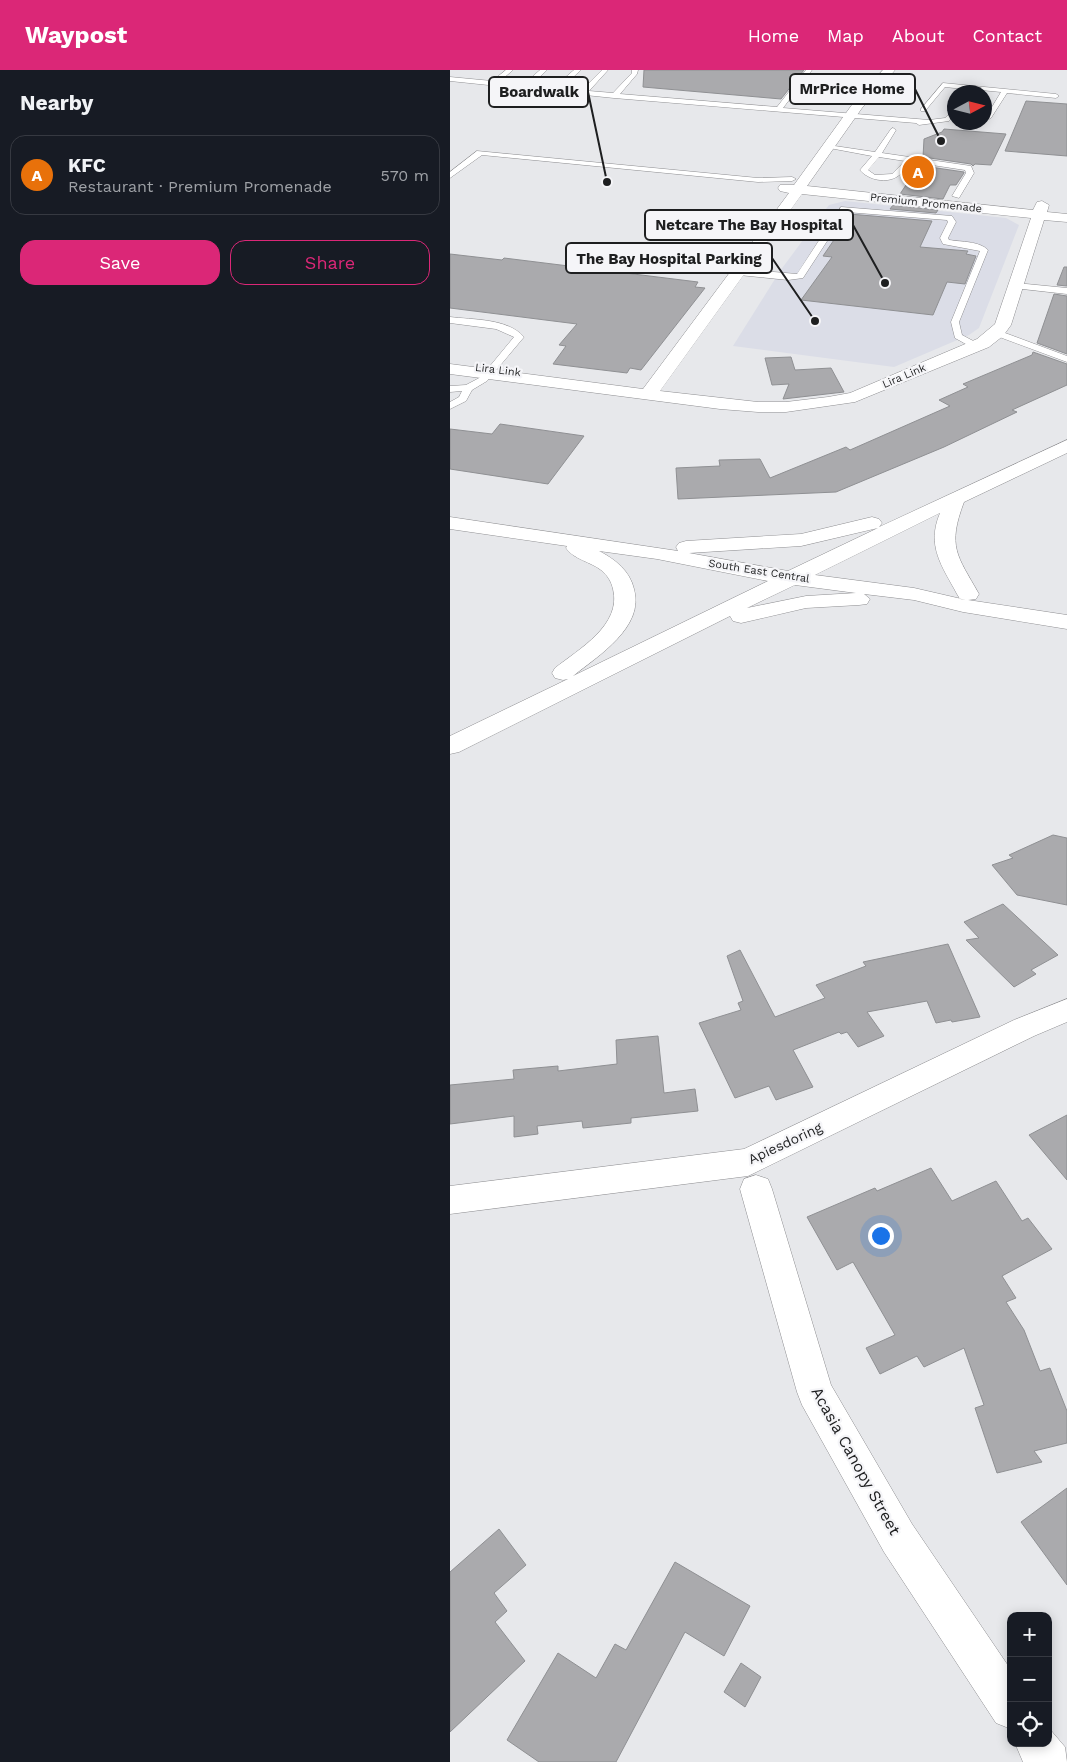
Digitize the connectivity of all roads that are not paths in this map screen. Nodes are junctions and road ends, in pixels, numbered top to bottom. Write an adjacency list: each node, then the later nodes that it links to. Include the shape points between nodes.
1 (510, 70): 10 (lane)
2 (544, 70): 12 (lane)
3 (578, 70): 15 (lane)
4 (605, 70): 18 (lane)
5 (635, 70): 19 (lane)
6 (809, 70): 23 (lane)
7 (875, 70): 26 (street)
8 (889, 70): 26 (street)
9 (450, 79): 10 (lane)
10 (494, 83): 11 (lane)
11 (507, 86): 12 (lane); 14 (lane)
12 (525, 87): 15 (lane)
13 (947, 87): 24 (lane, via 943,86)
14 (500, 90)
15 (554, 90): 18 (lane)
16 (992, 91): 17 (lane)
17 (1005, 91): 20 (lane); 25 (lane)
18 (583, 93): 19 (lane)
19 (614, 96): 21 (lane)
20 (1056, 96)
21 (687, 102): 22 (lane); 23 (lane)
22 (678, 110)
23 (778, 110): 26 (lane)
24 (923, 110)
25 (992, 112)
26 (846, 116): 27 (lane, via 908,124); 29 (street); 33 (street)
27 (947, 120)
28 (893, 130): 30 (lane)
29 (828, 147): 30 (lane); 33 (street)
30 (876, 154): 31 (lane); 31 (lane, via 864,170 872,177 894,176)
31 (911, 159): 34 (lane, via 970,170)
32 (450, 176): 33 (lane, via 480,153)
33 (795, 184): 34 (street, Premium Promenade); 36 (street, Premium Promenade); 39 (street)
34 (956, 196): 36 (street, Premium Promenade)
35 (1067, 207): 36 (street, Premium Promenade)
36 (1041, 210): 37 (street, Premium Promenade); 40 (street)
37 (1067, 218)
38 (683, 265): 39 (lane)
39 (734, 272): 44 (lane, via 800,276 844,208 949,218 952,222 944,238 946,242 984,250 955,322 958,336); 51 (street); 51 (street, via 655,368)
40 (1016, 286): 41 (lane); 43 (street, via 1003,325)
41 (1067, 291)
42 (450, 320): 48 (lane, via 506,328 519,337)
43 (997, 333): 44 (street, Lira Link); 45 (lane)
44 (976, 346): 51 (street, Lira Link, via 855,397 836,401 745,407)
45 (1067, 359)
46 (450, 364): 48 (street, Lira Link)
47 (450, 369): 48 (street, Lira Link)
48 (490, 372): 49 (lane, Lira Link, via 478,384); 51 (street, Lira Link)
49 (468, 388): 50 (lane, Lira Link); 52 (lane, Lira Link, via 463,399)
50 (450, 389)
51 (644, 392)
52 (450, 406)
53 (1067, 435): 58 (street)
54 (1067, 446): 55 (street)
55 (955, 499): 61 (street); 63 (street, via 946,522 944,545)
56 (450, 515): 60 (street, South East Central)
57 (450, 523): 59 (street, South East Central)
58 (872, 523): 60 (street, via 801,540); 61 (street)
59 (527, 534): 62 (street, South East Central, via 657,553); 67 (street, via 571,547 604,562 619,577 626,593 620,621)
60 (686, 547): 61 (street, South East Central)
61 (798, 571): 62 (street); 63 (street, South East Central, via 914,594); 66 (street)
62 (770, 575): 67 (street)
63 (965, 600): 64 (street, South East Central); 65 (street, South East Central); 66 (street, via 806,602)
64 (1067, 610)
65 (1067, 622)
66 (698, 626): 69 (street)
67 (563, 672): 68 (street)
68 (450, 728)
69 (450, 746)
70 (1067, 1010): 72 (street, Apiesdoring, via 748,1162)
71 (756, 1189): 73 (street, Acasia Canopy Street, via 815,1392 898,1538)
72 (450, 1200)
73 (1007, 1702)
74 (1039, 1747): 75 (street)
75 (1050, 1762)

